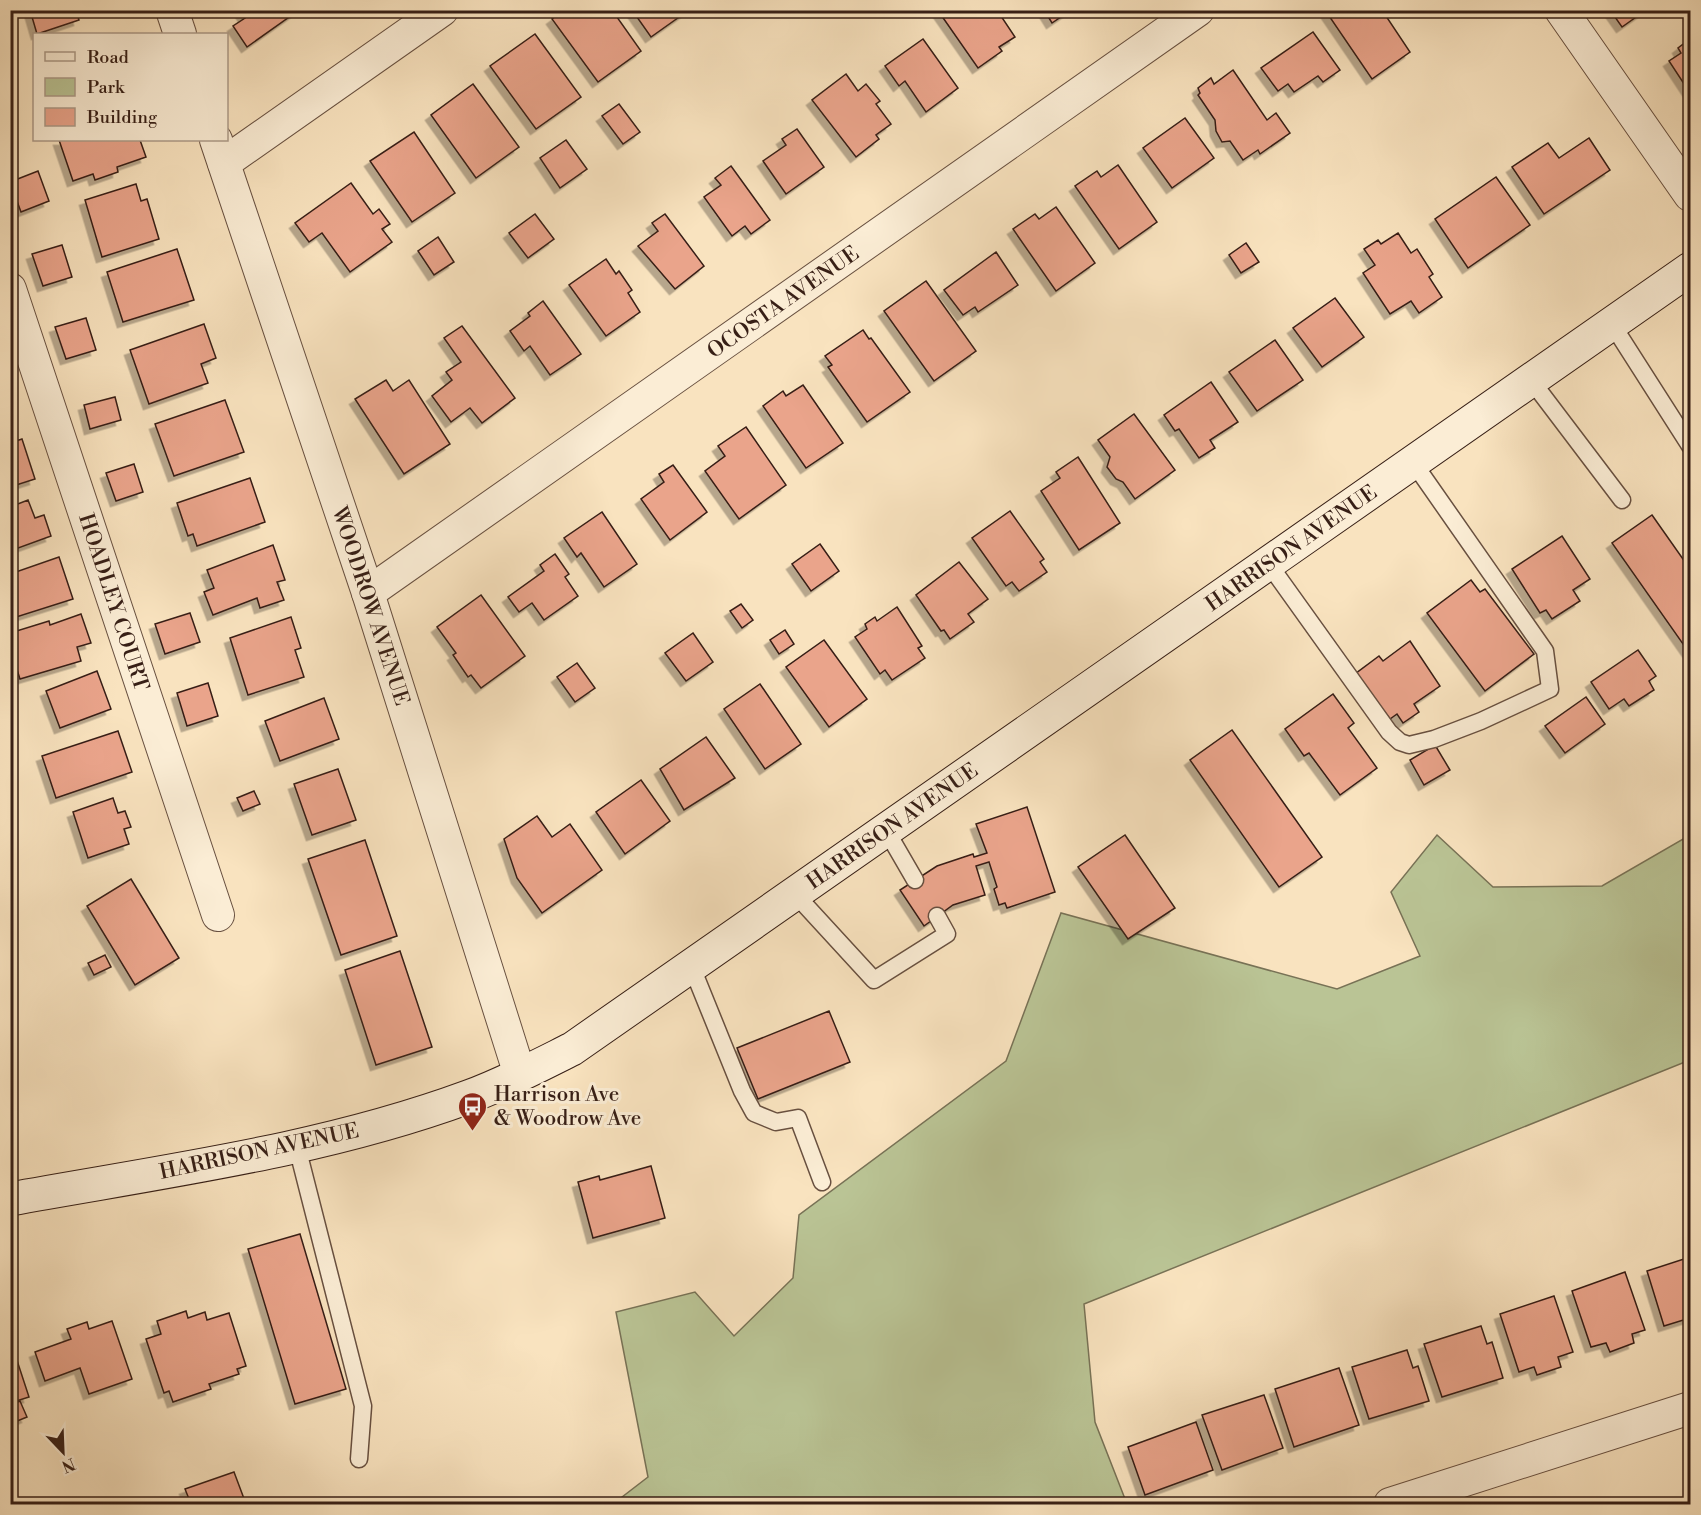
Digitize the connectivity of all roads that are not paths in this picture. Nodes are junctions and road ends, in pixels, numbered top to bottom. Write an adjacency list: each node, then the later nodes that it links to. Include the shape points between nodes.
1 (172, 10): 5 (street)
2 (442, 10): 6 (street)
3 (1198, 10): 16 (street, OCOSTA AVENUE)
4 (1561, 10): 7 (street)
5 (180, 33)
6 (220, 151): 16 (street, WOODROW AVENUE)
7 (1690, 195)
8 (1690, 269): 10 (main road, HARRISON AVENUE)
9 (10, 289): 20 (street, HOADLEY COURT)
10 (1612, 324): 11 (main road, HARRISON AVENUE); 12 (lane)
11 (1532, 380): 13 (main road, HARRISON AVENUE); 14 (lane)
12 (1690, 446)
13 (1413, 462): 15 (main road, HARRISON AVENUE); 15 (lane, via 1545,651 1550,689 1434,739 1408,745 1400,742)
14 (1622, 500)
15 (1268, 563): 17 (main road, HARRISON AVENUE)
16 (368, 593): 23 (street, WOODROW AVENUE)
17 (886, 830): 18 (lane); 19 (main road, HARRISON AVENUE)
18 (915, 880)
19 (795, 894): 21 (lane, via 874,980 947,934); 22 (main road, HARRISON AVENUE)
20 (218, 915)
21 (937, 916)
22 (691, 965): 23 (main road, HARRISON AVENUE, via 572,1049); 25 (lane, via 741,1091 754,1113 776,1122 798,1118)
23 (520, 1075): 24 (main road, HARRISON AVENUE, via 412,1116)
24 (297, 1147): 26 (main road, HARRISON AVENUE); 28 (lane, via 363,1406)
25 (822, 1182)
26 (10, 1199)
27 (1690, 1408): 29 (street)
28 (359, 1459)
29 (1390, 1504)

